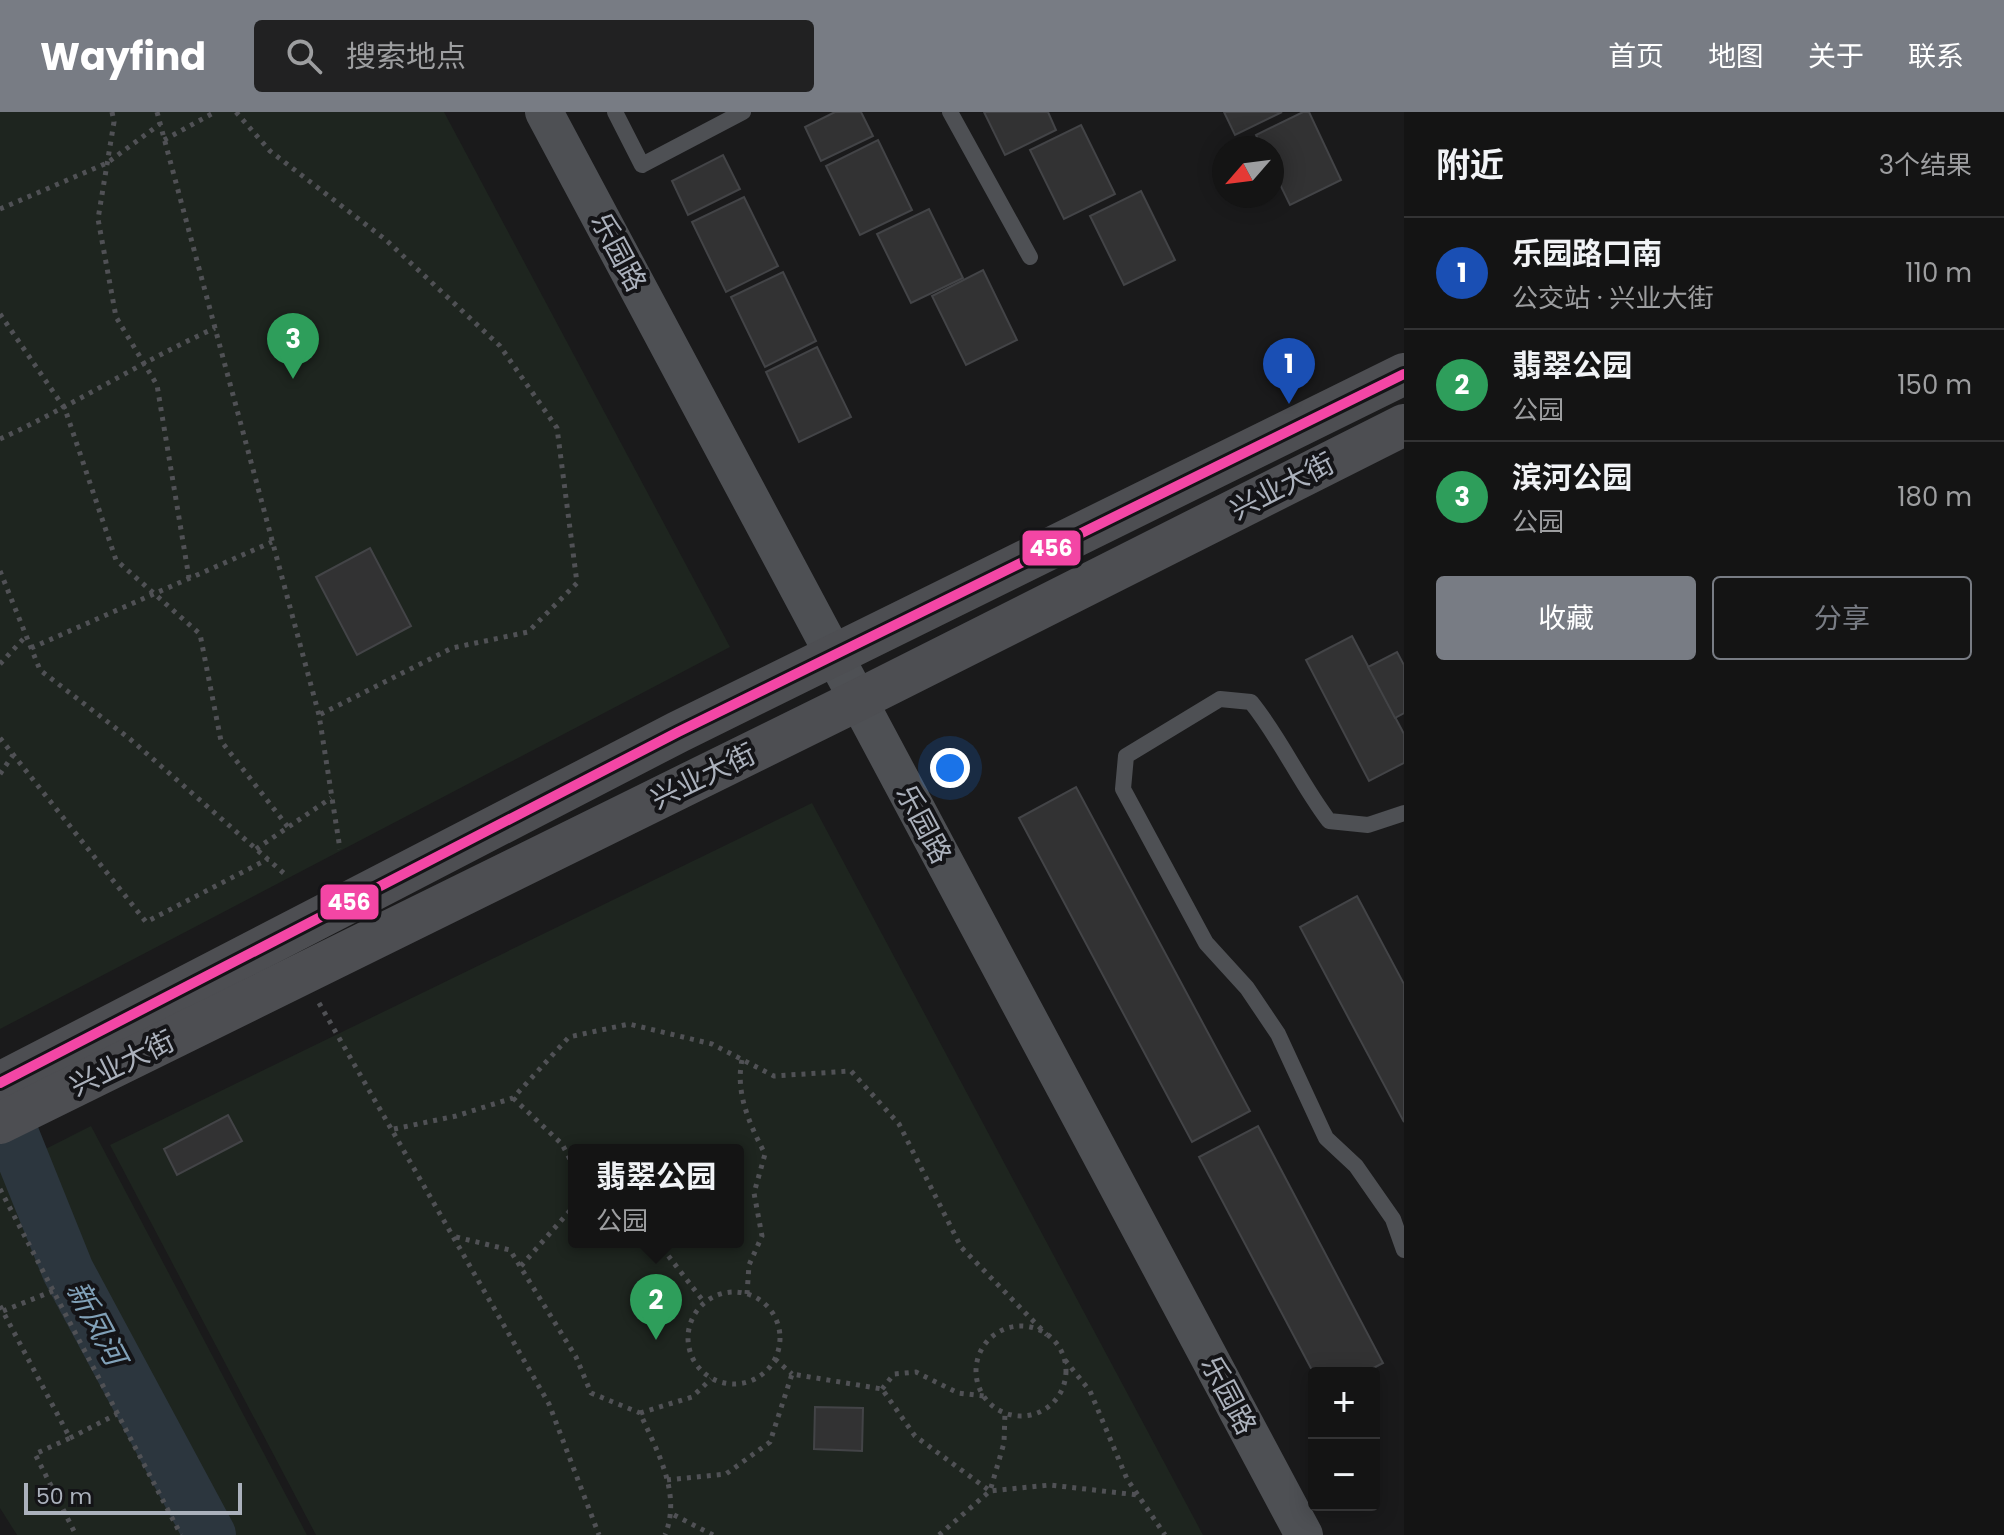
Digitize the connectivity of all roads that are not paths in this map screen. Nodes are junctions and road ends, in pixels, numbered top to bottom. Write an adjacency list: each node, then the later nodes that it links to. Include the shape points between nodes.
1 (544, 112): 8 (street, 乐园路)
2 (615, 112): 3 (lane, via 642,165)
3 (743, 112)
4 (950, 112): 5 (lane)
5 (1030, 257)
6 (1404, 374): 8 (main road, 兴业大街)
7 (1404, 425): 9 (main road, 兴业大街)
8 (834, 655): 9 (street, 乐园路); 11 (main road, 兴业大街)
9 (858, 700): 11 (main road, 兴业大街, via 302,974); 14 (street, 乐园路)
10 (1404, 813): 13 (lane, via 1368,825 1329,821 1251,702 1220,699 1126,756 1123,789 1206,943 1247,988 1278,1034 1326,1138 1356,1166 1393,1219)
11 (24, 1084): 12 (main road, 兴业大街)
12 (0, 1123)
13 (1404, 1250)
14 (1304, 1535)

